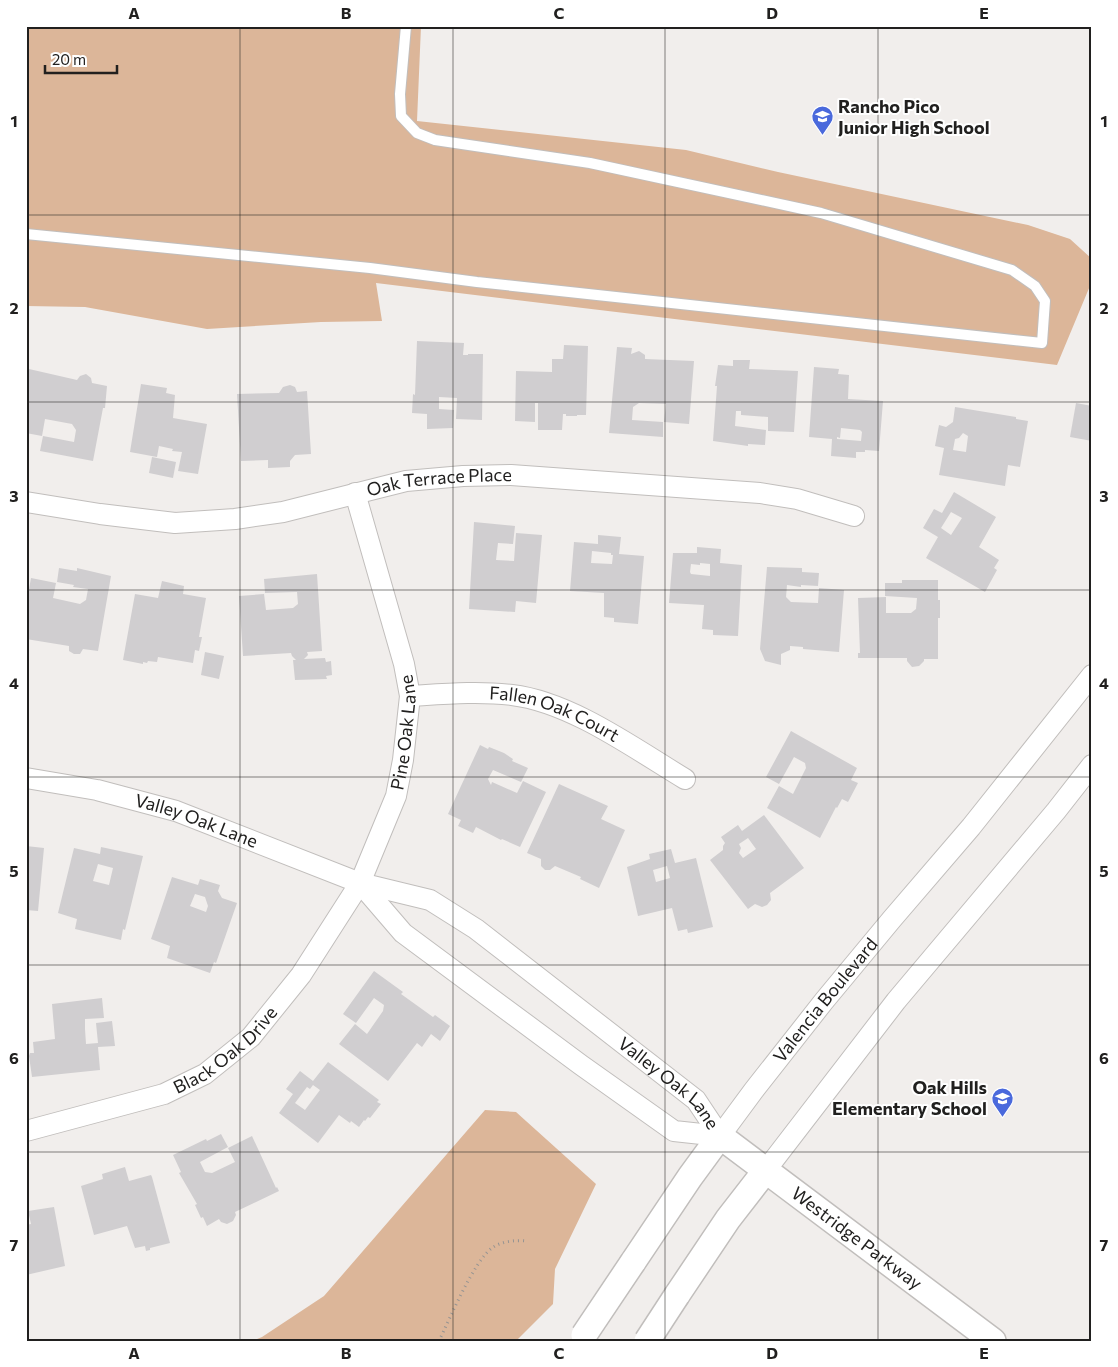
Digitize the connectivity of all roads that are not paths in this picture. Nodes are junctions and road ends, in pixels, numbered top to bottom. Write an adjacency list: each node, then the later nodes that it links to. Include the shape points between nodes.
1 (406, 26): 2 (lane, via 401,116 417,133 435,140 590,163 821,213 1012,270 1035,286 1045,301 1042,343 370,268)
2 (26, 234)
3 (355, 493): 4 (street, Oak Terrace Place, via 283,512 235,520 174,523); 5 (street, Oak Terrace Place, via 406,481 511,475 760,493 797,499); 7 (street, Pine Oak Lane, via 404,664)
4 (26, 502)
5 (854, 516)
6 (1092, 675): 13 (street, Valencia Boulevard, via 971,827 824,1002)
7 (410, 696): 10 (street, Fallen Oak Court, via 463,692 513,695 553,706 596,725); 11 (street, Pine Oak Lane, via 396,796)
8 (1092, 765): 14 (street, via 896,1000)
9 (26, 778): 11 (street, Valley Oak Lane, via 97,790 176,811)
10 (685, 779)
11 (360, 883): 12 (street, Black Oak Drive, via 301,975 251,1037 205,1074 164,1094); 13 (street, Valley Oak Lane, via 403,933 674,1131); 13 (street, Valley Oak Lane, via 430,900 476,929 696,1100)
12 (26, 1131)
13 (720, 1136): 14 (street, Westridge Parkway); 15 (street, Valencia Boulevard, bridge)
14 (766, 1170): 16 (street, bridge, via 728,1220); 17 (street, Westridge Parkway)
15 (582, 1338)
16 (647, 1341)
17 (993, 1341)

